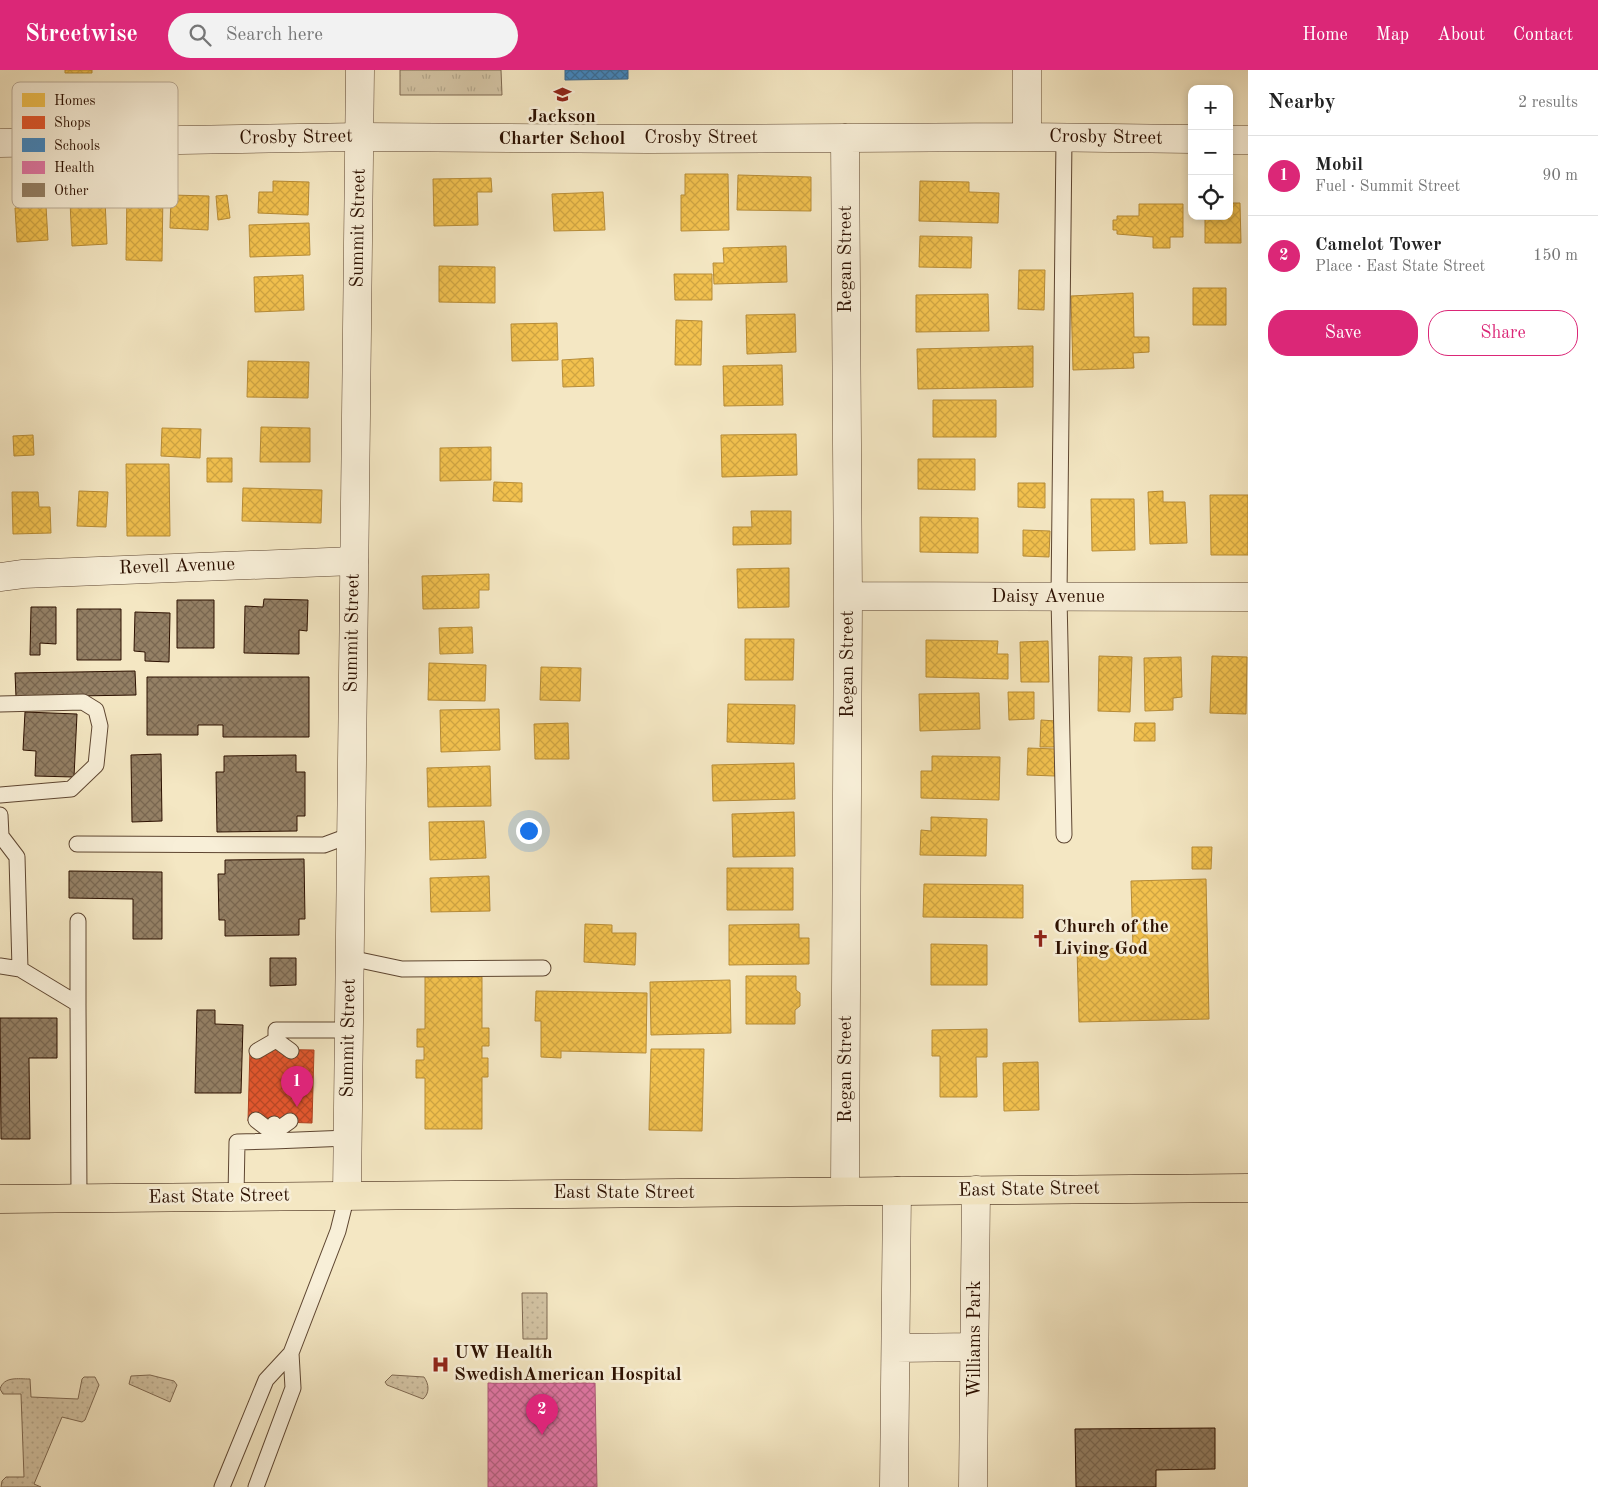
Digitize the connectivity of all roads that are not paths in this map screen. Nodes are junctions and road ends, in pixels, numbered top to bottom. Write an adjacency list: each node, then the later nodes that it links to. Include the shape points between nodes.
1 (360, 70): 3 (street, Summit Street)
2 (1027, 70): 4 (street)
3 (360, 137): 5 (street, Crosby Street); 7 (street, Crosby Street); 11 (street, Summit Street)
4 (1027, 137): 5 (street, Crosby Street); 6 (street, Crosby Street)
5 (845, 138): 13 (street, Regan Street)
6 (1064, 138): 8 (street, Crosby Street); 14 (lane)
7 (178, 140)
8 (1188, 140)
9 (1233, 140): 10 (street)
10 (1248, 140)
11 (354, 560): 12 (street, Revell Avenue); 19 (street, Summit Street)
12 (2, 572)
13 (848, 596): 14 (street, Daisy Avenue); 38 (street, Regan Street)
14 (1059, 597): 15 (street, Daisy Avenue); 20 (lane)
15 (1248, 597)
16 (0, 704): 17 (lane, via 83,702 96,710 100,726 96,765 71,789)
17 (0, 795)
18 (0, 815): 26 (lane, via 1,836 17,857)
19 (351, 835): 21 (lane, via 324,845); 23 (street, Summit Street)
20 (1064, 835)
21 (77, 844)
22 (78, 921): 27 (lane)
23 (350, 958): 25 (lane, via 402,969); 28 (street, Summit Street)
24 (0, 966): 26 (lane)
25 (543, 968)
26 (20, 969): 27 (lane)
27 (78, 1004): 42 (lane)
28 (349, 1030): 29 (lane, via 276,1030); 35 (street, Summit Street)
29 (276, 1046): 30 (lane); 31 (lane)
30 (258, 1051)
31 (291, 1051)
32 (256, 1120): 34 (lane)
33 (290, 1121): 34 (lane)
34 (274, 1132): 35 (lane); 41 (lane, via 237,1142)
35 (348, 1138): 40 (street, Summit Street)
36 (1248, 1188): 37 (main road, East State Street)
37 (976, 1190): 39 (main road, East State Street); 44 (street, Williams Park)
38 (845, 1191): 39 (main road, East State Street); 40 (main road, East State Street)
39 (897, 1191): 45 (street)
40 (347, 1195): 41 (main road, East State Street); 46 (lane, via 338,1231)
41 (236, 1196): 42 (main road, East State Street)
42 (79, 1198): 43 (main road, East State Street)
43 (0, 1199)
44 (974, 1347): 45 (street); 50 (street, Williams Park)
45 (896, 1348): 49 (street)
46 (291, 1352): 47 (lane, via 266,1380); 48 (lane, via 294,1388)
47 (222, 1487)
48 (256, 1487)
49 (894, 1487)
50 (973, 1487)

